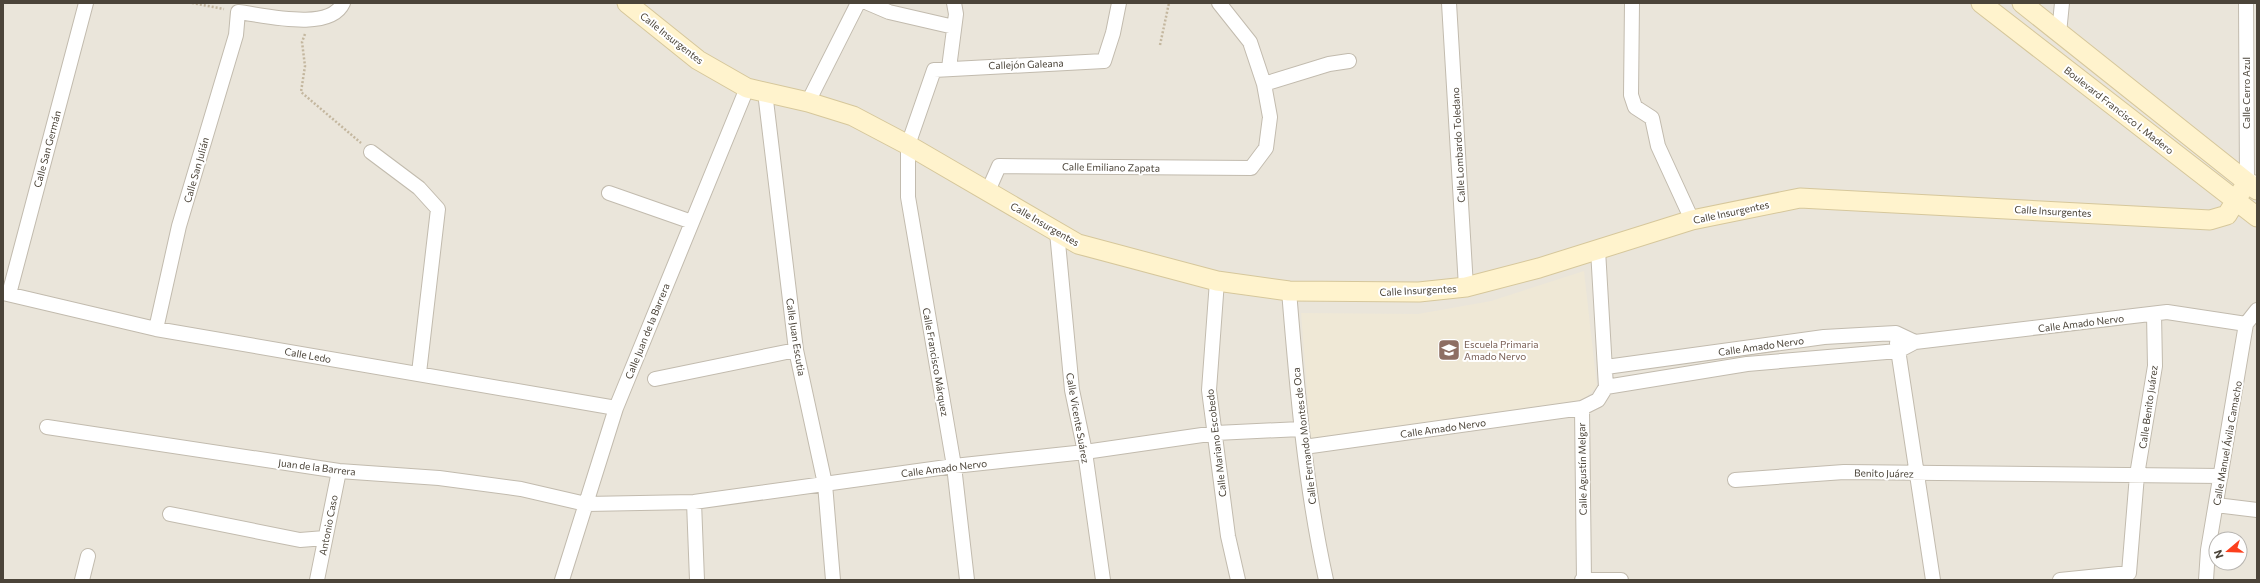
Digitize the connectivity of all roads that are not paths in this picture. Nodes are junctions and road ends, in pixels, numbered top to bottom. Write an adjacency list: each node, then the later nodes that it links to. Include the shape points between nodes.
1 (86, 3): 37 (street, Calle San Germán)
2 (627, 3): 20 (main road, Calle Insurgentes, via 698,60)
3 (858, 3): 22 (street)
4 (868, 3): 15 (street, via 889,12)
5 (954, 3): 15 (street)
6 (1119, 3): 18 (street, Callejón Galeana, via 1104,61)
7 (1219, 3): 19 (street, via 1250,42)
8 (1449, 3): 35 (street, Calle Lombardo Toledano)
9 (1632, 3): 30 (street, via 1631,95 1635,107 1652,118 1658,146)
10 (1981, 3): 28 (main road, Boulevard Francisco I. Madero)
11 (2022, 3): 16 (main road)
12 (2062, 3): 16 (street)
13 (2246, 3): 25 (street, Calle Cerro Azul)
14 (341, 7): 41 (street, Calle San Julián, via 331,15 310,21 238,12 236,35 179,226)
15 (954, 27): 18 (street)
16 (2059, 33): 25 (main road)
17 (1349, 61): 19 (street, via 1329,64)
18 (949, 68): 23 (street, Callejón Galeana, via 934,70)
19 (1264, 84): 26 (street, Calle Emiliano Zapata, via 1270,117 1266,148 1251,168 999,166)
20 (747, 88): 21 (main road, Calle Insurgentes); 31 (street, Calle Juan de la Barrera)
21 (765, 92): 22 (main road, Calle Insurgentes); 45 (street, Calle Juan Escutia)
22 (808, 102): 23 (main road, Calle Insurgentes, via 853,116)
23 (908, 144): 26 (main road, Calle Insurgentes); 59 (street, Calle Francisco Márquez, via 908,197)
24 (371, 152): 49 (street, via 419,188 438,209)
25 (2254, 185): 28 (main road, Calle Insurgentes)
26 (988, 191): 32 (main road, Calle Insurgentes)
27 (609, 193): 31 (street)
28 (2236, 202): 29 (main road, Boulevard Francisco I. Madero); 30 (main road, Calle Insurgentes, via 2227,215 2210,220 1800,198)
29 (2257, 217)
30 (1692, 220): 33 (main road, Calle Insurgentes)
31 (692, 222): 52 (street, Calle Juan de la Barrera)
32 (1057, 232): 34 (main road, Calle Insurgentes, via 1078,244); 58 (street, Calle Vicente Suárez, via 1072,390)
33 (1598, 250): 35 (main road, Calle Insurgentes); 48 (street)
34 (1217, 281): 36 (main road, Calle Insurgentes); 56 (street, Calle Mariano Escobedo, via 1209,390)
35 (1466, 287): 36 (main road, Calle Insurgentes, via 1419,292)
36 (1289, 291): 55 (street, Calle Fernando Montes de Oca)
37 (6, 294): 41 (street, Calle Ledo)
38 (2257, 310): 40 (street, Calle Manuel Ávila Camacho)
39 (2154, 314): 40 (street, Calle Amado Nervo, via 2167,312); 43 (street, Calle Amado Nervo); 62 (street, Calle Benito Juárez, via 2155,366)
40 (2246, 324): 63 (street, Calle Manuel Ávila Camacho)
41 (156, 329): 49 (street, Calle Ledo)
42 (1896, 333): 43 (street, Calle Amado Nervo); 44 (street, Calle Amado Nervo, via 1824,337); 46 (street)
43 (1915, 342): 46 (street, Calle Amado Nervo)
44 (1758, 346): 47 (street); 48 (street, Calle Amado Nervo)
45 (796, 350): 50 (street); 65 (street, Calle Juan Escutia)
46 (1898, 351): 47 (street, Calle Amado Nervo); 61 (street)
47 (1758, 363): 51 (street, Calle Amado Nervo)
48 (1606, 367): 51 (street)
49 (419, 373): 52 (street, Calle Ledo)
50 (655, 379)
51 (1606, 387): 53 (street, Calle Agustín Melgar, via 1598,400)
52 (616, 408): 67 (street, Calle Juan de la Barrera)
53 (1582, 408): 57 (street, Calle Amado Nervo); 82 (street, Calle Agustín Melgar)
54 (47, 427): 60 (street, Juan de la Barrera)
55 (1301, 428): 56 (street, Calle Amado Nervo); 57 (street, Calle Fernando Montes de Oca)
56 (1216, 433): 58 (street, Calle Amado Nervo); 80 (street, Calle Mariano Escobedo, via 1228,536)
57 (1304, 447): 81 (street, Calle Fernando Montes de Oca, via 1315,527)
58 (1085, 452): 59 (street, Calle Amado Nervo); 79 (street, Calle Vicente Suárez)
59 (954, 466): 65 (street, Calle Amado Nervo); 78 (street, Calle Francisco Márquez)
60 (339, 471): 67 (street, Juan de la Barrera, via 446,479 521,489); 71 (street, Antonio Caso)
61 (1916, 474): 62 (street, Benito Juárez); 64 (street, Benito Juárez, via 1844,472); 84 (street)
62 (2137, 476): 63 (street); 85 (street, Calle Benito Juárez, via 2129,573)
63 (2221, 476): 68 (street, Calle Manuel Ávila Camacho)
64 (1735, 480)
65 (825, 484): 66 (street, Calle Amado Nervo); 77 (street, Calle Juan Escutia)
66 (694, 502): 67 (street, Calle Amado Nervo); 76 (street)
67 (586, 504): 75 (street, Calle Juan de la Barrera)
68 (2216, 505): 69 (street); 86 (street, Calle Manuel Ávila Camacho)
69 (2257, 510)
70 (170, 514): 71 (street, via 300,540)
71 (325, 538): 74 (street, Antonio Caso)
72 (88, 556): 73 (street)
73 (82, 580)
74 (317, 580)
75 (562, 580)
76 (697, 580)
77 (834, 580)
78 (967, 580)
79 (1103, 580)
80 (1238, 580)
81 (1326, 580)
82 (1583, 580): 83 (street)
83 (1621, 580)
84 (1933, 580)
85 (2060, 580)
86 (2206, 580)

